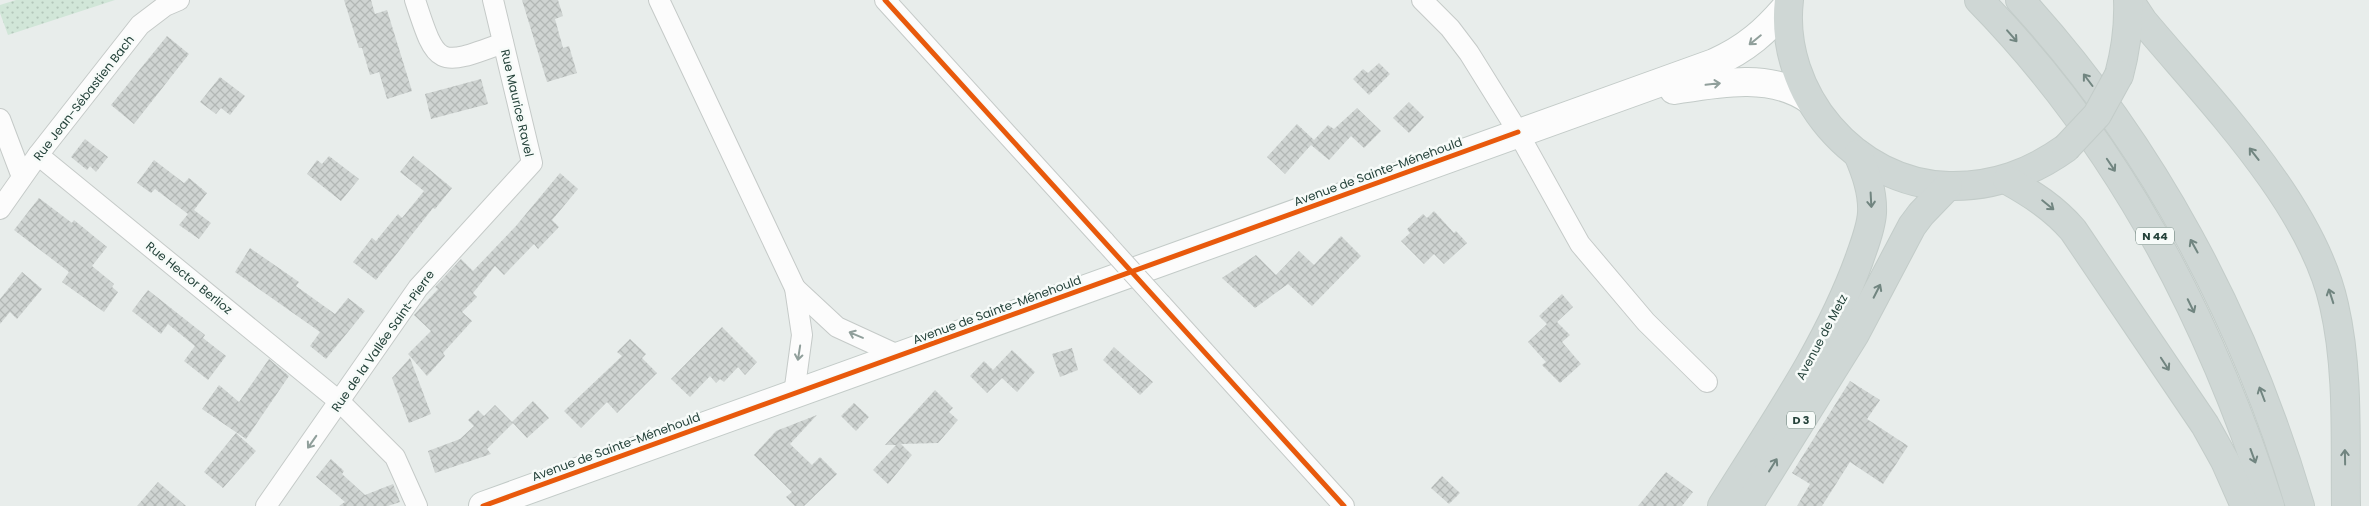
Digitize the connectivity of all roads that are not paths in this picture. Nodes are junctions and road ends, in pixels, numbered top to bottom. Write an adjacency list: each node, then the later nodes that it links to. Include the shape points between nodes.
1 (179, 0): 17 (street, Rue Jean-Sébastien Bach, via 140,25)
2 (415, 0): 11 (street, Rue Maurice Ravel, via 425,32 436,52 446,59 461,58)
3 (493, 0): 11 (street, Rue Maurice Ravel)
4 (660, 0): 23 (street)
5 (885, 0): 31 (street, bridge)
6 (1422, 0): 15 (street, via 1469,53)
7 (1979, 0): 35 (main road, N 44, one-way to 35, via 2032,59 2080,120 2150,227 2209,343)
8 (2020, 0): 36 (main road, N 44, one-way to 8, via 2282,444 2243,344 2206,268 2120,123 2070,57)
9 (2129, 0): 20 (main road, bridge, via 2126,50 2119,75 2097,115 2066,148 2028,172); 37 (main road, one-way to 9, via 2341,342 2334,304 2322,269 2300,220 2257,157)
10 (1789, 2): 12 (main road, Avenue de Sainte-Ménehould, one-way to 12, via 1762,34 1732,55); 13 (main road, via 1788,25 1794,64)
11 (503, 43): 18 (street, Rue Maurice Ravel)
12 (1613, 100): 13 (main road, Avenue de Sainte-Ménehould, one-way to 13, via 1744,82 1780,86); 15 (main road, Avenue de Sainte-Ménehould)
13 (1810, 100): 16 (main road, via 1828,126)
14 (0, 118): 19 (street)
15 (1518, 132): 24 (main road, Avenue de Sainte-Ménehould); 25 (street, via 1580,244 1646,322)
16 (1858, 154): 21 (main road, via 1900,176); 32 (main road, Avenue de Metz / D 3, one-way to 32, via 1871,192 1872,213 1853,276 1838,312 1791,395)
17 (38, 155): 19 (street, Rue Jean-Sébastien Bach); 27 (street, Rue Hector Berlioz)
18 (532, 163): 27 (street, Rue de la Vallée Saint-Pierre, via 418,288)
19 (22, 177): 22 (street, Rue Jean-Sébastien Bach)
20 (2006, 180): 21 (main road, via 1978,186); 34 (main road, one-way to 34, via 2043,201 2073,230 2205,425)
21 (1948, 186): 33 (main road, Avenue de Metz / D 3, one-way to 21, via 1855,334 1912,226)
22 (0, 209)
23 (795, 288): 24 (street, one-way to 23, via 837,327); 26 (street, one-way to 26, via 802,335)
24 (900, 356): 26 (main road, Avenue de Sainte-Ménehould)
25 (1707, 382)
26 (794, 394): 30 (main road, Avenue de Sainte-Ménehould)
27 (340, 402): 28 (street, Rue de la Vallée Saint-Pierre, one-way to 28); 29 (street, Rue Hector Berlioz, via 395,457)
28 (266, 506)
29 (416, 506)
30 (483, 506)
31 (1344, 506)
32 (1722, 506)
33 (1748, 506)
34 (2245, 506)
35 (2270, 506)
36 (2300, 506)
37 (2346, 506)

